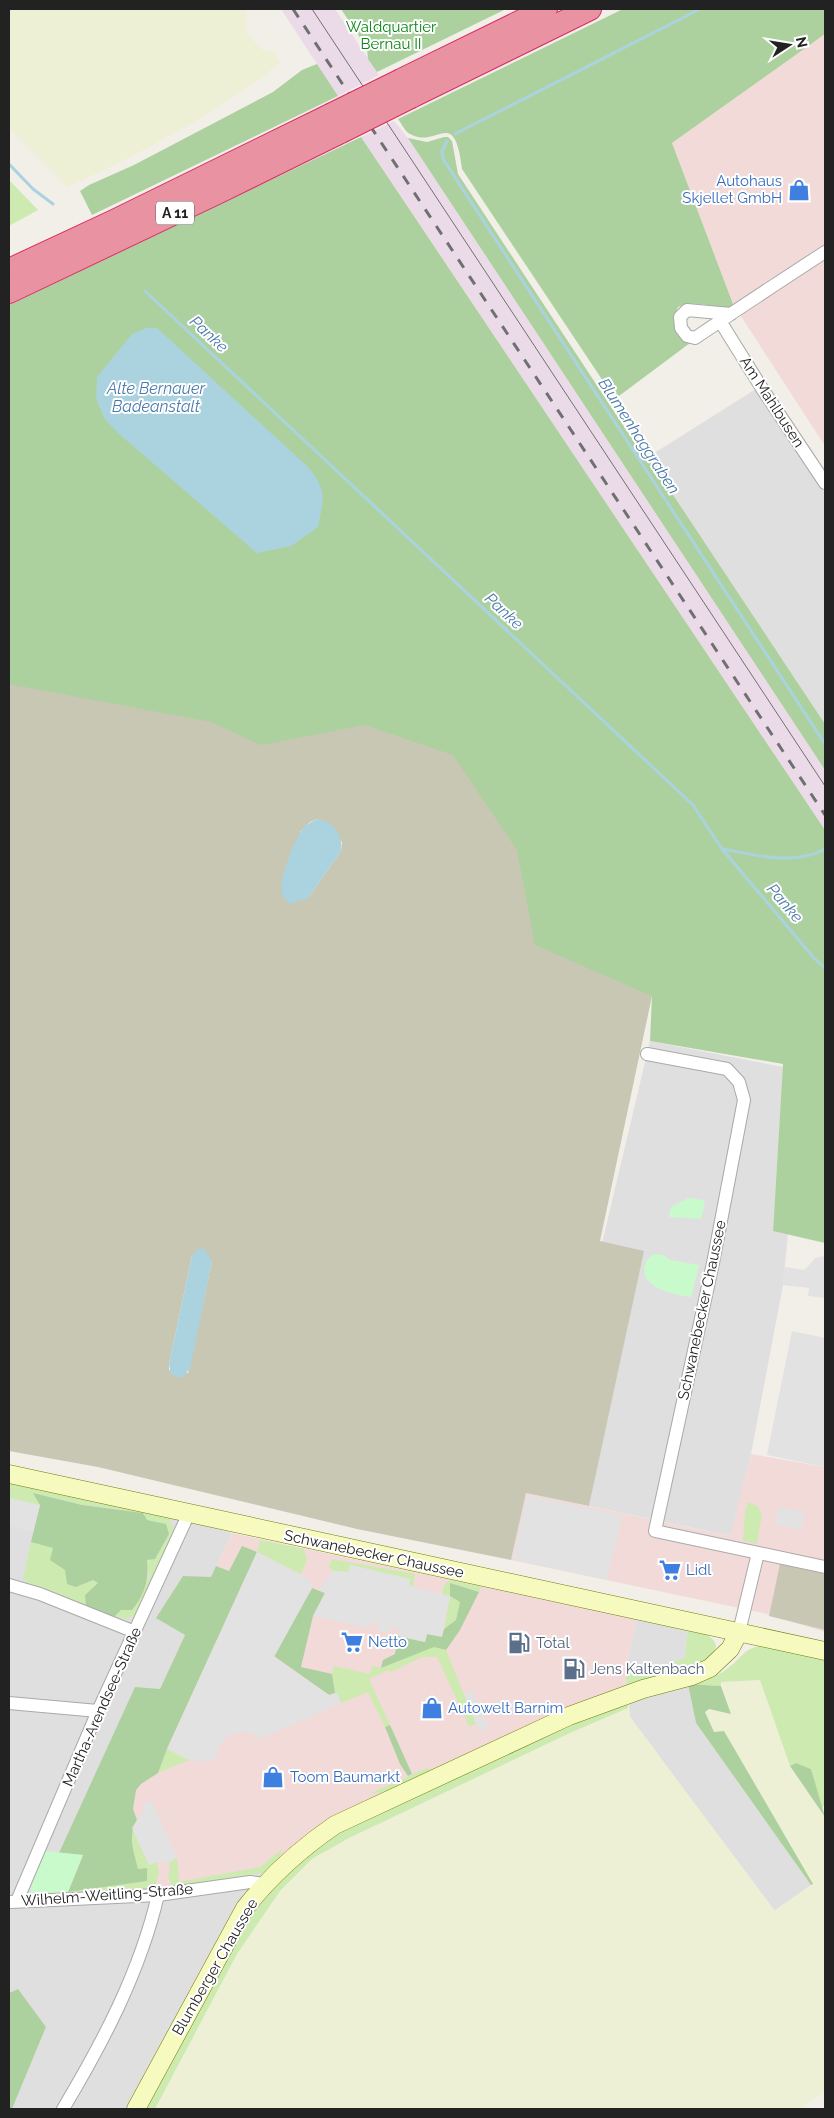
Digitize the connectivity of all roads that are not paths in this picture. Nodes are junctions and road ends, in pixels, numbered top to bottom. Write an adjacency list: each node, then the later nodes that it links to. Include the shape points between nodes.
1 (546, 9): 3 (highway, A 11)
2 (590, 9): 3 (highway, A 11)
3 (406, 89): 4 (highway, A 11, bridge)
4 (335, 123): 6 (highway, A 11); 7 (highway, A 11, via 219,192)
5 (825, 252): 8 (street, Am Mahlbusen, via 725,317 763,390)
6 (9, 270)
7 (9, 292)
8 (825, 483)
9 (647, 1054): 12 (street, Schwanebecker Chaussee, via 727,1069 739,1082 744,1100 713,1263 655,1531)
10 (9, 1474): 11 (main road, Schwanebecker Chaussee)
11 (189, 1513): 15 (street, Martha-Arendsee-Straße); 16 (main road, Schwanebecker Chaussee)
12 (758, 1553): 13 (street, Schwanebecker Chaussee); 16 (street)
13 (825, 1567)
14 (9, 1585): 15 (street)
15 (135, 1632): 19 (street, Martha-Arendsee-Straße)
16 (739, 1632): 17 (main road, Schwanebecker Chaussee); 20 (main road, Blumberger Chaussee, via 730,1649 710,1668 569,1716 335,1825 307,1844)
17 (825, 1651)
18 (9, 1703): 19 (street)
19 (98, 1711): 22 (street, Martha-Arendsee-Straße)
20 (264, 1884): 21 (street, Wilhelm-Weitling-Straße, via 250,1882); 24 (main road, Blumberger Chaussee, via 245,1908)
21 (158, 1895): 22 (street, Wilhelm-Weitling-Straße); 23 (street, via 125,1994)
22 (13, 1902)
23 (63, 2109)
24 (136, 2109)

